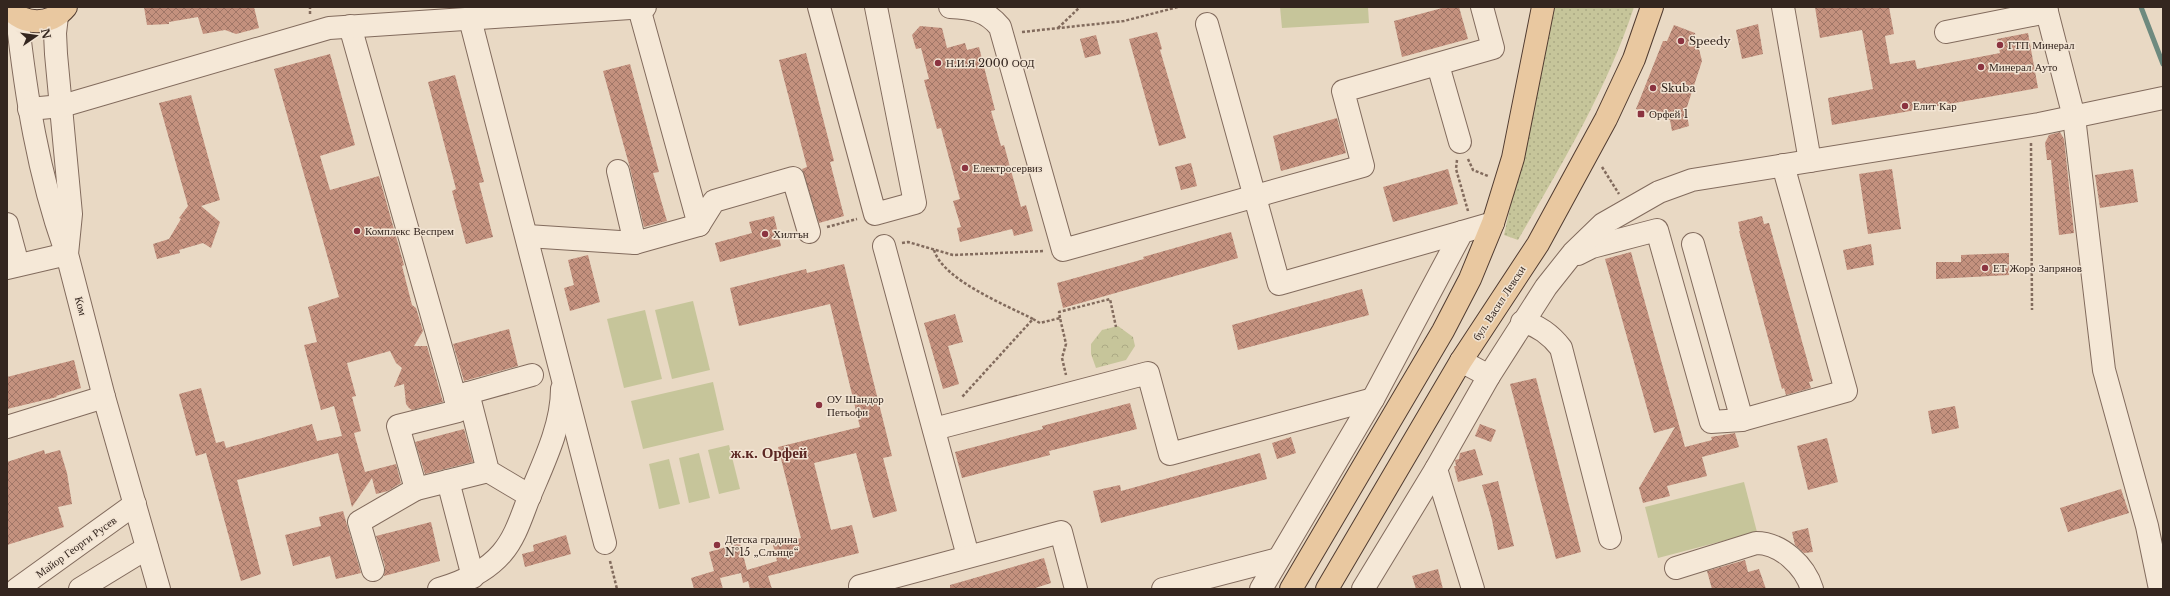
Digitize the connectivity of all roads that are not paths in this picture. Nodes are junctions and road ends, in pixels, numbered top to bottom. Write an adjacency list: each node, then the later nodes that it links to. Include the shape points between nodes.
1 (642, 7): 12 (street); 27 (street)
2 (819, 7): 3 (street, via 875,214 914,203)
3 (876, 7)
4 (950, 7): 25 (street, via 974,8 983,12 994,20 1003,35 1063,250)
5 (1482, 7): 16 (street, via 1493,48)
6 (1543, 7): 28 (main road, via 1513,158)
7 (1652, 7): 38 (main road, бул. Васил Левски, via 1634,59 1606,119 1538,244)
8 (1783, 7): 22 (street)
9 (2047, 9): 15 (street); 20 (street)
10 (12, 11): 11 (main road, via 36,22 46,21); 19 (street)
11 (62, 11): 18 (street, Ком, via 55,33)
12 (470, 19): 14 (street); 30 (street)
13 (1207, 24): 25 (street)
14 (350, 26): 18 (street, via 329,28); 42 (street)
15 (1946, 32)
16 (1438, 65): 21 (street); 25 (street, via 1343,92 1363,166)
17 (2163, 98): 20 (street)
18 (62, 106): 19 (street); 34 (street, Ком, via 71,214)
19 (29, 109): 34 (street, via 51,211)
20 (2074, 117): 22 (street); 75 (street, via 2104,370 2147,526)
21 (1460, 142)
22 (1810, 161): 23 (street)
23 (1783, 165): 35 (street, via 1692,180 1659,192 1603,224); 45 (street, via 1846,391)
24 (618, 170): 31 (street)
25 (1255, 198): 28 (street, via 1279,284)
26 (7, 224): 36 (street)
27 (699, 225): 29 (street, via 714,201 793,178); 31 (street)
28 (1477, 227): 44 (street); 70 (main road, via 1457,307)
29 (809, 232)
30 (527, 236): 31 (street); 39 (street)
31 (635, 243)
32 (1693, 244): 45 (street)
33 (884, 246): 47 (street)
34 (67, 254): 36 (street); 43 (street, Ком)
35 (1568, 260): 37 (street); 45 (street, via 1592,247 1658,230 1711,422)
36 (13, 267)
37 (1522, 322): 41 (street); 54 (street, via 1530,323 1542,331 1561,348)
38 (1461, 361): 41 (street); 71 (main road, бул. Васил Левски)
39 (560, 364): 52 (street, via 562,391 559,418); 55 (street)
40 (532, 375): 42 (street)
41 (1489, 376): 48 (street)
42 (461, 395): 49 (street); 51 (street, via 458,411 398,426)
43 (104, 397): 46 (street); 53 (street, Ком)
44 (1373, 399): 47 (street, via 1170,454 1148,373); 58 (street)
45 (1742, 420)
46 (7, 427)
47 (934, 429): 57 (street)
48 (1436, 469): 72 (street); 73 (street)
49 (488, 471): 50 (street); 52 (street)
50 (448, 481): 51 (street); 61 (street)
51 (416, 490): 60 (street, via 359,522)
52 (530, 496): 61 (street, via 514,535 502,553)
53 (135, 504): 56 (street, Ком); 64 (street, Майор Георги Русев)
54 (1610, 538)
55 (605, 543)
56 (147, 548): 62 (street); 65 (street, Ком)
57 (968, 556): 63 (street); 67 (street, via 1061,532)
58 (1278, 559): 68 (street); 69 (street)
59 (1676, 568): 74 (street, via 1756,543 1766,543 1777,547 1801,568 1809,578)
60 (372, 570)
61 (473, 577): 66 (street)
62 (88, 586)
63 (860, 586)
64 (17, 589)
65 (159, 589)
66 (440, 589)
67 (1076, 589)
68 (1163, 589)
69 (1261, 589)
70 (1291, 589)
71 (1327, 589)
72 (1364, 589)
73 (1474, 589)
74 (1812, 589)
75 (2160, 589)

